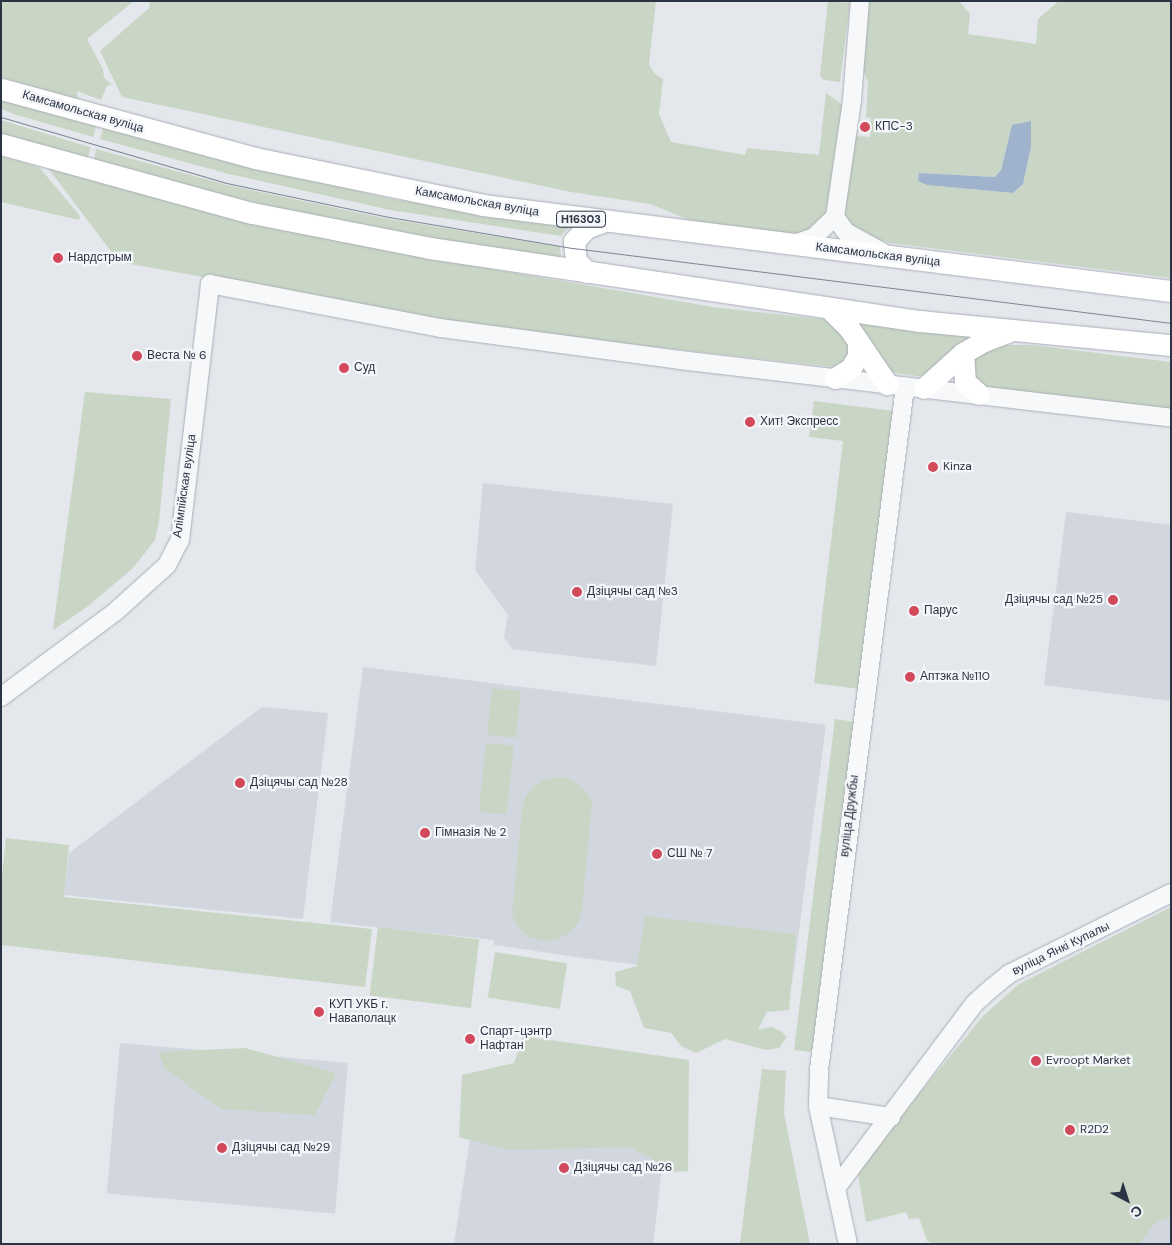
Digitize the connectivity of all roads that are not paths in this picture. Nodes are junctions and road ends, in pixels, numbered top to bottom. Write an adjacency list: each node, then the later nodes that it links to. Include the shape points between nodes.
1 (860, 1): 4 (street, via 852,100)
2 (1, 89): 5 (main road, Камсамольская вуліца / Н16303, via 255,158 483,205)
3 (1, 144): 8 (main road, via 252,213 430,248)
4 (835, 217): 6 (street, via 814,237); 7 (street, via 852,236)
5 (602, 222): 6 (main road, Камсамольская вуліца / Н16303); 8 (main road, via 586,228 574,242 576,261)
6 (791, 245): 7 (main road, Камсамольская вуліца / Н16303)
7 (890, 256): 9 (main road, Камсамольская вуліца / Н16303)
8 (587, 272): 10 (main road)
9 (1171, 291)
10 (830, 308): 11 (main road); 12 (main road)
11 (1015, 330): 13 (main road); 14 (main road, via 984,341)
12 (858, 341): 15 (main road, via 858,356 850,369); 16 (main road)
13 (1171, 345)
14 (963, 354): 16 (main road); 17 (main road, via 965,382)
15 (834, 378): 16 (street); 19 (street, Алімпійская вуліца, via 441,328 210,284 180,540 167,564 115,612)
16 (905, 386): 17 (street); 21 (street, вуліца Дружбы, via 820,1057)
17 (980, 394): 18 (street)
18 (1171, 418)
19 (1, 697)
20 (1171, 893): 22 (street, вуліца Янкі Купалы, via 1009,974 975,1003)
21 (818, 1106): 22 (street); 23 (street, вуліца Дружбы)
22 (891, 1117): 23 (street, вуліца Янкі Купалы)
23 (836, 1188): 24 (street, вуліца Дружбы)
24 (848, 1244)

